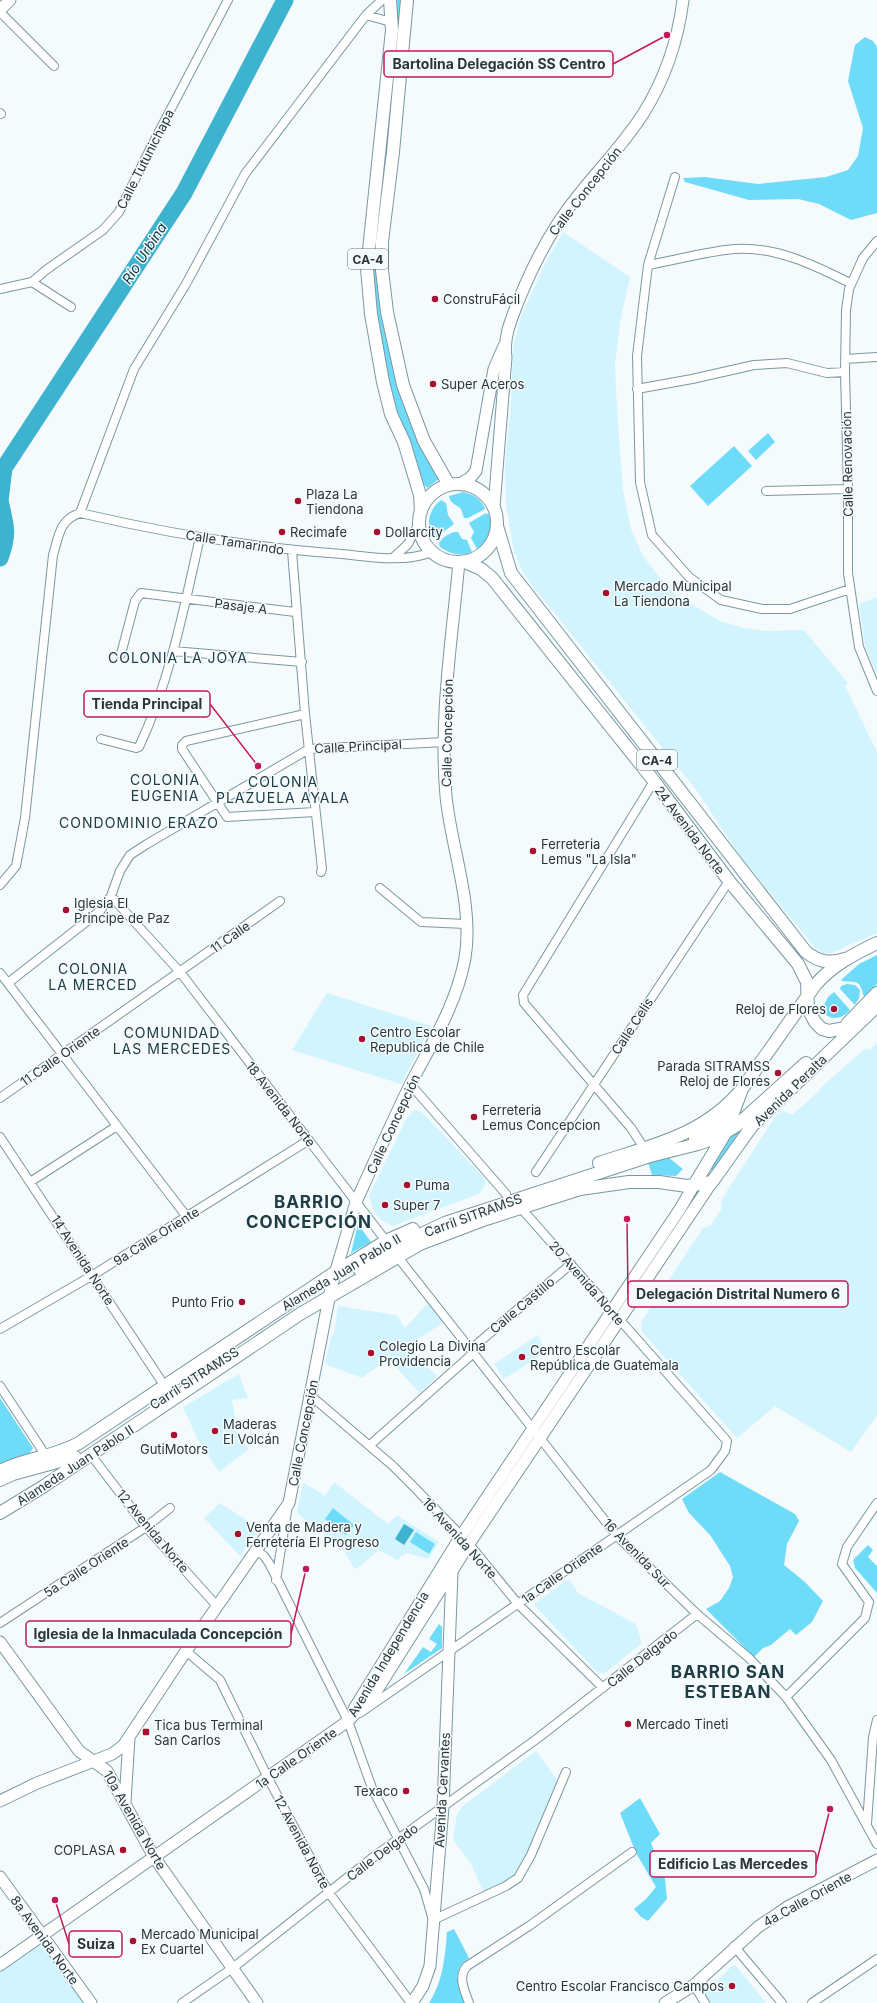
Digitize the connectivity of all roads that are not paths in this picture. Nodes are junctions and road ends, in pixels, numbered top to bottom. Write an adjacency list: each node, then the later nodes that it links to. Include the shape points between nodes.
1 (10, 0): 7 (street)
2 (228, 0): 14 (street, Calle Tutunichapa, via 119,212 103,230)
3 (382, 0): 8 (street)
4 (390, 0): 9 (main road, CA-4)
5 (407, 0): 23 (main road, CA-4, via 382,242 382,270 387,312 403,385 424,441)
6 (683, 0): 18 (street, Calle Concepción, via 670,60 659,87 633,129 580,192 547,240 524,287)
7 (0, 11): 10 (street)
8 (366, 15): 9 (street); 27 (street, via 245,174 186,284 134,369)
9 (391, 22): 28 (main road, CA-4, via 367,268 371,314 383,382 391,414 404,442 420,496)
10 (54, 66)
11 (675, 177): 13 (street)
12 (877, 241): 15 (street, Calle Renovación, via 863,258)
13 (648, 265): 15 (street, via 749,248 814,265); 22 (street, via 637,356)
14 (32, 282): 16 (street, Calle Tutunichapa); 17 (street)
15 (850, 284): 20 (street, Calle Renovación, via 846,305)
16 (0, 289)
17 (71, 307)
18 (504, 346): 23 (street, via 494,369 476,471 470,478); 26 (street, Calle Concepción, via 506,357)
19 (877, 357): 20 (street)
20 (845, 359): 21 (street, Calle Renovación)
21 (845, 372): 22 (street, via 827,372 780,363); 24 (street, Calle Renovación)
22 (637, 389): 35 (street, via 640,482 652,534 689,577 721,600 762,609 790,609)
23 (455, 485): 26 (main road, via 472,487 482,493); 28 (main road, via 431,495)
24 (848, 489): 25 (street); 35 (street, Calle Renovación)
25 (766, 491)
26 (494, 507): 29 (main road, CA-4)
27 (80, 513): 30 (street, Calle Tamarindo, via 154,530); 51 (street, via 64,521 53,555 25,818 16,866)
28 (420, 518): 32 (main road, CA-4, via 422,539); 33 (street, via 408,544)
29 (497, 526): 34 (main road, CA-4, via 488,548 479,556); 58 (main road, 24 Avenida Norte / CA-4, via 511,573 806,952 820,961 829,963)
30 (200, 537): 31 (street, Calle Tamarindo); 36 (street)
31 (292, 551): 33 (street, Calle Tamarindo); 37 (street)
32 (432, 552): 33 (street, Calle Tamarindo, via 405,559); 34 (main road, CA-4, via 446,560)
33 (393, 558)
34 (462, 562): 44 (street, Calle Concepción, via 445,708); 46 (main road, 24 Avenida Norte / CA-4, via 481,569 492,578)
35 (850, 589): 41 (street, Calle Renovación, via 861,655)
36 (186, 600): 37 (street, Pasaje A); 38 (street); 39 (street, Pasaje A, via 141,593 135,601)
37 (296, 612): 40 (street)
38 (173, 651): 40 (street); 43 (street, via 153,717 139,747)
39 (121, 654)
40 (302, 662): 42 (street)
41 (877, 691)
42 (305, 714): 45 (street); 47 (street, via 182,745 182,749)
43 (102, 739)
44 (445, 742): 45 (street, Calle Principal); 55 (street, Calle Concepción, via 446,796)
45 (309, 749): 47 (street, Calle Principal); 48 (street)
46 (654, 781): 50 (main road, 24 Avenida Norte / CA-4); 69 (street, via 523,995 524,1003)
47 (216, 802): 48 (street, via 224,815 231,819); 53 (street, Calle Principal, via 130,855 120,871)
48 (315, 812): 49 (street)
49 (321, 872)
50 (729, 881): 63 (main road, 24 Avenida Norte / CA-4, via 798,964 806,982); 69 (street, Calle Celis)
51 (0, 885)
52 (380, 888): 55 (street, via 421,922)
53 (111, 896): 59 (street, 18 Avenida Norte); 61 (street, Calle Principal, via 100,911)
54 (280, 901): 59 (street, 11 Calle)
55 (466, 924): 68 (street, Calle Concepción, via 465,957 460,978 448,1012)
56 (877, 943): 58 (main road, Avenida Peralta)
57 (877, 950): 63 (main road, Carril SITRAMSS, via 848,964)
58 (845, 959): 63 (main road, Avenida Peralta, via 826,974)
59 (180, 972): 67 (street, 11 Calle Oriente); 76 (street, 18 Avenida Norte)
60 (0, 973): 61 (street)
61 (8, 983): 67 (street)
62 (877, 993): 66 (main road, Carril SITRAMSS)
63 (808, 1004): 66 (main road, 24 Avenida Norte, via 815,1022 822,1029); 70 (main road, Avenida Peralta); 72 (main road, Carril SITRAMSS)
64 (877, 1006): 65 (main road, Avenida Peralta)
65 (858, 1026): 66 (main road, 24 Avenida Norte); 81 (main road, Avenida Peralta, via 752,1126)
66 (841, 1030): 74 (main road, Carril SITRAMSS, via 748,1116)
67 (63, 1055): 71 (street, 11 Calle Oriente); 73 (street)
68 (411, 1085): 83 (street); 84 (street, Calle Concepción)
69 (593, 1085): 77 (street, via 631,1128); 79 (street, Calle Celis)
70 (742, 1089): 72 (main road, Avenida Peralta); 77 (main road, Alameda Juan Pablo II, via 724,1108 702,1125)
71 (0, 1098)
72 (734, 1110): 74 (main road, Avenida Peralta); 78 (main road, Carril SITRAMSS, via 706,1133)
73 (117, 1126): 80 (street); 86 (street)
74 (726, 1132): 78 (main road, Carril SITRAMSS, via 705,1142); 82 (main road, Avenida Peralta)
75 (0, 1137): 80 (street, 14 Avenida Norte)
76 (309, 1140): 84 (street, 18 Avenida Norte); 86 (street, 9a Calle Oriente)
77 (644, 1148): 83 (main road, Alameda Juan Pablo II)
78 (666, 1151): 92 (main road, Carril SITRAMSS, via 432,1228 394,1247)
79 (536, 1172)
80 (30, 1182): 91 (street, 14 Avenida Norte)
81 (712, 1182): 82 (main road, Alameda Juan Pablo II); 94 (street, Avenida Independencia)
82 (694, 1185): 85 (main road, Alameda Juan Pablo II, via 614,1183 580,1189); 93 (street, Avenida Independencia)
83 (506, 1194): 87 (main road, Alameda Juan Pablo II, via 422,1224)
84 (356, 1202): 87 (street, 18 Avenida Norte); 90 (street, Calle Concepción)
85 (520, 1207): 88 (main road, Alameda Juan Pablo II, via 442,1234); 89 (street, 20 Avenida Norte)
86 (187, 1217): 91 (street, 9a Calle Oriente)
87 (386, 1241): 90 (main road, Alameda Juan Pablo II)
88 (398, 1256): 92 (main road, Alameda Juan Pablo II); 96 (street, 16 Avenida Sur)
89 (571, 1264): 93 (street, 20 Avenida Norte); 96 (street, Calle Castillo)
90 (334, 1273): 92 (street, Calle Concepción); 97 (main road, Alameda Juan Pablo II)
91 (93, 1275): 95 (street, 9a Calle Oriente); 97 (street, 14 Avenida Norte)
92 (330, 1294): 99 (street, Calle Concepción); 103 (main road, Alameda Juan Pablo II); 105 (main road, Carril SITRAMSS)
93 (611, 1310): 94 (street, 20 Avenida Norte); 100 (street, Avenida Independencia)
94 (620, 1320): 101 (street, Avenida Independencia); 106 (street, 20 Avenida Norte, via 726,1441 725,1451)
95 (0, 1329)
96 (473, 1350): 100 (street, 16 Avenida Sur); 102 (street, Calle Castillo, via 469,1357)
97 (164, 1385): 104 (main road, Alameda Juan Pablo II, via 79,1443 67,1450)
98 (0, 1386): 104 (street)
99 (310, 1395): 102 (street, 16 Avenida Norte); 109 (street, Calle Concepción)
100 (533, 1429): 101 (street, 16 Avenida Sur); 115 (street, Avenida Independencia)
101 (541, 1440): 116 (street, 16 Avenida Sur); 117 (street, Avenida Independencia)
102 (370, 1445): 115 (street, 16 Avenida Norte, via 408,1480)
103 (91, 1455): 113 (main road, Alameda Juan Pablo II); 114 (street, 12 Avenida Norte)
104 (46, 1456): 107 (main road, Alameda Juan Pablo II)
105 (75, 1457): 108 (main road, Carril SITRAMSS); 111 (main road, Carril SITRAMSS)
106 (711, 1470): 116 (street, 1a Calle Oriente)
107 (0, 1471)
108 (0, 1480)
109 (289, 1502): 118 (street, Calle Concepción); 120 (street)
110 (877, 1502): 129 (street, via 848,1548 842,1564 869,1602 865,1618)
111 (0, 1505)
112 (170, 1508): 114 (street, 5a Calle Oriente)
113 (0, 1513)
114 (146, 1527): 122 (street, 12 Avenida Norte); 124 (street, 5a Calle Oriente)
115 (461, 1536): 117 (street, 16 Avenida Norte); 131 (street, Avenida Independencia, via 363,1692)
116 (617, 1536): 121 (street, 1a Calle Oriente); 123 (street, 16 Avenida Sur)
117 (469, 1544): 119 (street, Avenida Independencia); 121 (street, 16 Avenida Norte)
118 (256, 1550): 120 (street, via 267,1560); 122 (street, Calle Concepción)
119 (452, 1572): 127 (street, Avenida Cervantes); 131 (street, Avenida Independencia, via 377,1690)
120 (276, 1580): 131 (street)
121 (518, 1604): 127 (street, 1a Calle Oriente); 128 (street, 16 Avenida Norte)
122 (217, 1606): 126 (street, Calle Concepción)
123 (697, 1614): 128 (street, Calle Delgado); 129 (street, 16 Avenida Sur, via 742,1652)
124 (0, 1623)
125 (0, 1642): 133 (street, 10a Avenida Norte, via 79,1751)
126 (186, 1651): 132 (street, Calle Concepción); 135 (street, 12 Avenida Norte, via 220,1680)
127 (450, 1652): 131 (street, 1a Calle Oriente); 138 (street, Avenida Cervantes)
128 (603, 1688): 138 (street, Calle Delgado)
129 (786, 1697): 139 (street, 16 Avenida Sur, via 831,1760)
130 (877, 1720): 139 (street, via 873,1737)
131 (348, 1721): 135 (street, 1a Calle Oriente); 140 (street, via 372,1788)
132 (129, 1737): 133 (street, Calle Concepción, via 116,1752); 137 (street)
133 (93, 1761): 136 (street, Calle Concepción); 137 (street, 10a Avenida Norte, via 106,1769)
134 (566, 1772): 147 (street, via 531,1855 518,1878)
135 (268, 1778): 143 (street, 1a Calle Oriente); 146 (street, 12 Avenida Norte)
136 (0, 1801)
137 (125, 1803): 143 (street, 10a Avenida Norte)
138 (443, 1807): 140 (street, Calle Delgado); 147 (street, Avenida Cervantes)
139 (867, 1825): 141 (street, 16 Avenida Sur)
140 (398, 1839): 146 (street, Calle Delgado); 147 (street, via 424,1888)
141 (877, 1844)
142 (632, 1852): 158 (street, via 535,1922 467,1966 462,1978)
143 (154, 1857): 148 (street, 1a Calle Oriente); 152 (street, 10a Avenida Norte)
144 (877, 1860): 149 (street, 4a Calle Oriente, via 789,1906)
145 (0, 1877): 148 (street, 8a Avenida Norte)
146 (329, 1893): 152 (street, Calle Delgado); 157 (street, 12 Avenida Norte)
147 (433, 1920): 157 (street, Avenida Cervantes, via 430,1966 423,1986)
148 (42, 1936): 151 (street, 1a Calle Oriente); 154 (street, 8a Avenida Norte)
149 (734, 1946): 153 (street, 4a Calle Oriente); 161 (street)
150 (877, 1959): 162 (street)
151 (0, 1965)
152 (234, 1968): 155 (street, Calle Delgado); 156 (street, 10a Avenida Norte)
153 (694, 1985): 159 (street, 4a Calle Oriente); 160 (street)
154 (91, 2003)
155 (182, 2003)
156 (257, 2003)
157 (411, 2003)
158 (469, 2003)
159 (666, 2003)
160 (706, 2003)
161 (782, 2003)
162 (812, 2003)

